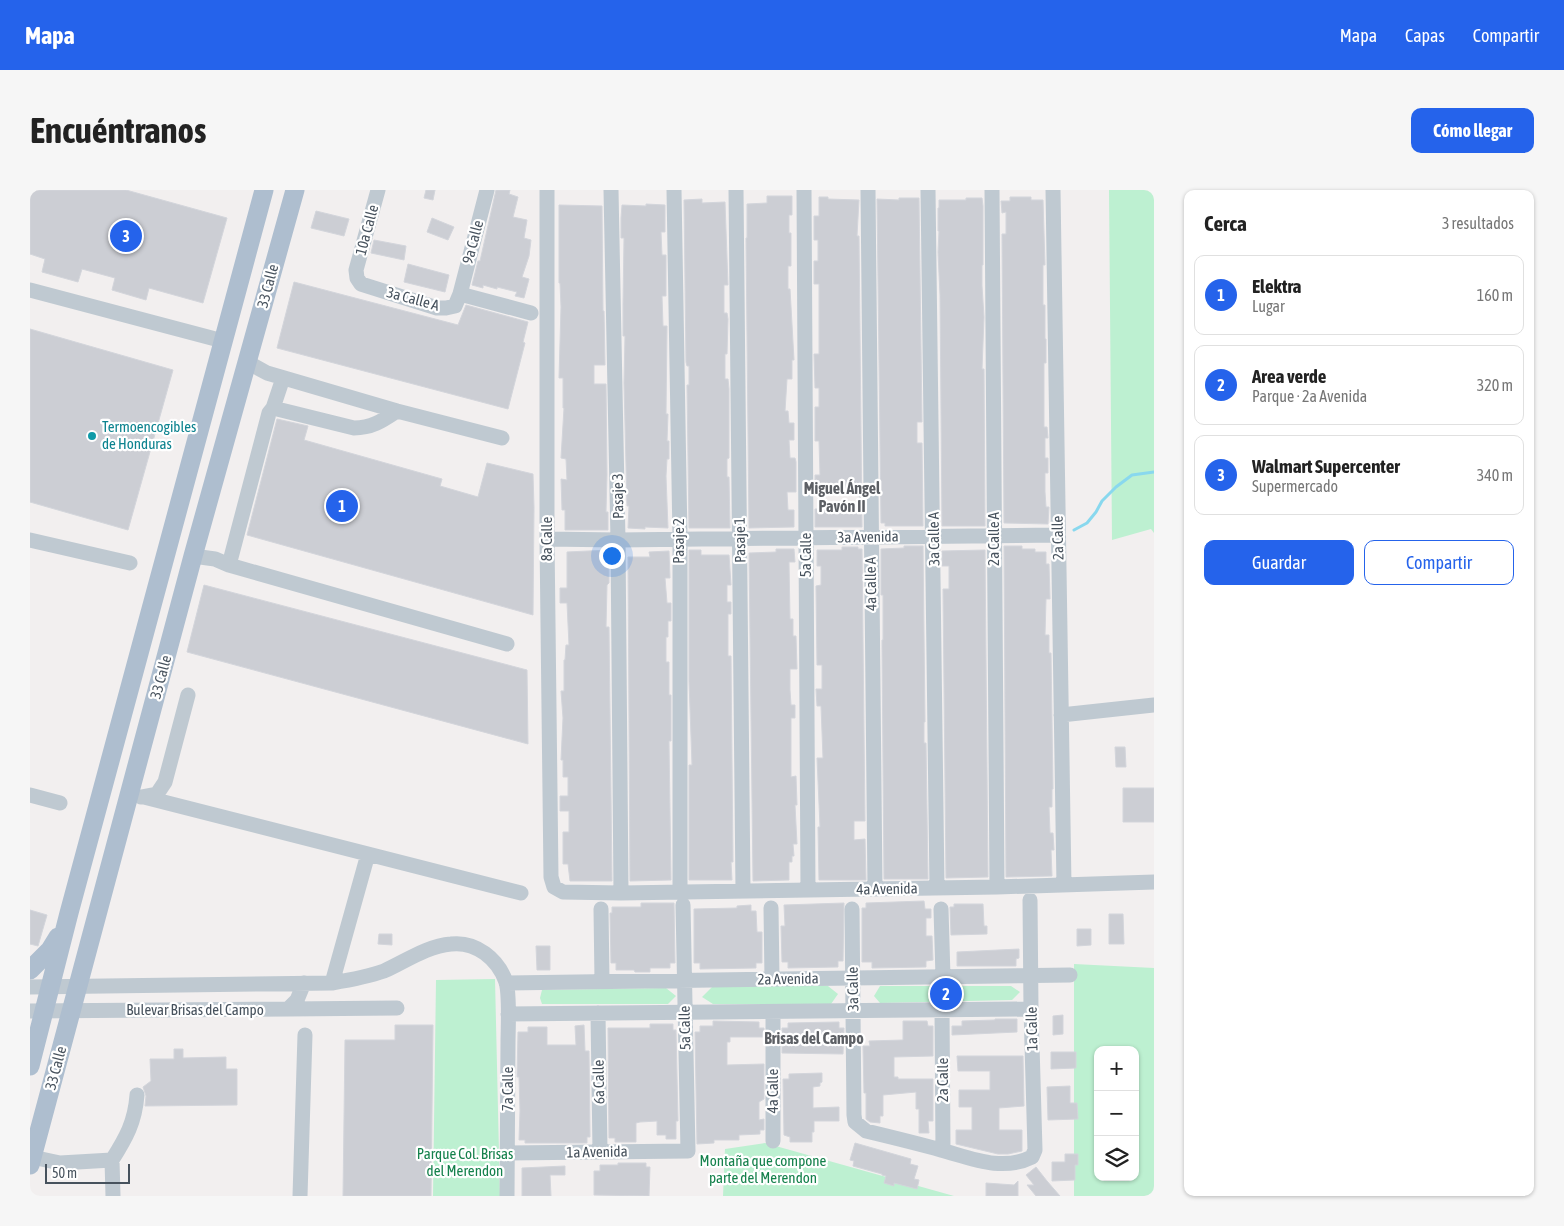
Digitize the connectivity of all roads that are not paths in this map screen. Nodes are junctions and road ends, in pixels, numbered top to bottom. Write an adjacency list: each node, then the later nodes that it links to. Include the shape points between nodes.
1 (264, 190): 18 (main road, 33 Calle)
2 (295, 190): 19 (main road, 33 Calle)
3 (378, 190): 14 (street, 10a Calle)
4 (487, 190): 16 (street, 9a Calle)
5 (547, 190): 29 (street, 8a Calle)
6 (612, 190): 32 (street, Pasaje 3)
7 (674, 190): 33 (street, Pasaje 2)
8 (736, 190): 30 (street, Pasaje 1)
9 (804, 190): 28 (street, 5a Calle)
10 (868, 190): 27 (street, 4a Calle A)
11 (928, 190): 25 (street, 3a Calle A)
12 (992, 190): 26 (street, 2a Calle A)
13 (1053, 190): 24 (street, 2a Calle)
14 (356, 270): 16 (street, 3a Calle A, via 361,284 436,308 455,306)
15 (30, 290): 18 (street)
16 (460, 294): 17 (street, 3a Calle A)
17 (531, 313)
18 (223, 341): 61 (main road, 33 Calle)
19 (247, 362): 20 (street); 34 (main road, 33 Calle)
20 (283, 378): 21 (street); 22 (street)
21 (273, 408): 22 (street, via 354,428 377,425); 36 (street, via 269,413)
22 (397, 411): 23 (street)
23 (502, 438)
24 (1058, 535): 26 (street, 3a Avenida); 40 (street, 2a Calle)
25 (934, 536): 26 (street, 3a Avenida); 27 (street, 3a Avenida); 49 (street, 3a Calle A)
26 (994, 536): 48 (street, 2a Calle A)
27 (871, 537): 28 (street, 3a Avenida); 50 (street, 4a Calle A)
28 (806, 538): 30 (street, 3a Avenida); 51 (street, 5a Calle)
29 (547, 539): 32 (street, 3a Avenida); 47 (street, 8a Calle, via 551,877)
30 (740, 539): 33 (street, 3a Avenida); 52 (street, Pasaje 1)
31 (30, 540): 35 (street)
32 (618, 540): 33 (street, 3a Avenida); 54 (street, Pasaje 3)
33 (680, 540): 55 (street, Pasaje 2)
34 (193, 556): 36 (street); 42 (main road, 33 Calle)
35 (130, 563)
36 (229, 565): 37 (street)
37 (507, 644)
38 (188, 695): 42 (street, via 165,782 157,794)
39 (1154, 705): 40 (street)
40 (1061, 715): 46 (street, 2a Calle)
41 (30, 795): 43 (street)
42 (136, 797): 44 (street); 73 (main road, 33 Calle)
43 (60, 803)
44 (368, 854): 53 (street); 71 (street)
45 (1154, 882): 46 (street, 4a Avenida)
46 (1064, 885): 48 (street, 4a Avenida)
47 (554, 887): 54 (street, 4a Avenida, via 563,892)
48 (997, 887): 49 (street, 4a Avenida)
49 (937, 888): 50 (street, 4a Avenida)
50 (875, 889): 51 (street, 4a Avenida)
51 (808, 890): 52 (street, 4a Avenida)
52 (743, 891): 55 (street, 4a Avenida)
53 (521, 893)
54 (620, 893): 55 (street, 4a Avenida)
55 (681, 898): 68 (street, 5a Calle)
56 (1030, 900): 63 (street, 1a Calle)
57 (771, 908): 67 (street)
58 (601, 909): 69 (street)
59 (852, 909): 66 (street, 3a Calle)
60 (941, 909): 65 (street)
61 (69, 913): 62 (main road, via 50,950); 75 (main road, 33 Calle)
62 (30, 970)
63 (1031, 975): 64 (street, 2a Avenida); 65 (street, 2a Avenida); 79 (street, 1a Calle)
64 (1070, 975)
65 (943, 977): 66 (street, 2a Avenida)
66 (853, 978): 67 (street, 2a Avenida); 83 (street, 3a Calle)
67 (772, 979): 68 (street, 2a Avenida)
68 (684, 980): 69 (street, 2a Avenida); 84 (street, 5a Calle)
69 (602, 981): 72 (street, 2a Avenida)
70 (304, 983): 71 (street, Bulevar Brisas del Campo); 73 (street, Bulevar Brisas del Campo); 77 (street, via 297,1000)
71 (332, 983): 72 (street, Bulevar Brisas del Campo, via 383,971 425,951 452,943 479,948 493,959)
72 (506, 983): 86 (street, 7a Calle)
73 (78, 986): 75 (street, Bulevar Brisas del Campo); 82 (main road, 33 Calle)
74 (30, 987): 75 (street, Bulevar Brisas del Campo)
75 (50, 987): 80 (main road, 33 Calle)
76 (397, 1008): 78 (street, Bulevar Brisas del Campo)
77 (288, 1009): 78 (street, Bulevar Brisas del Campo); 82 (street, Bulevar Brisas del Campo)
78 (306, 1009): 98 (street)
79 (1031, 1009): 81 (street); 91 (street, 1a Calle, via 1035,1150 1032,1157 1020,1163 1000,1163 974,1160)
80 (37, 1010): 82 (street, Bulevar Brisas del Campo); 88 (main road, 33 Calle)
81 (942, 1010): 83 (street); 91 (street, 2a Calle)
82 (71, 1011): 96 (main road, 33 Calle)
83 (853, 1011): 85 (street); 91 (street, 3a Calle, via 855,1122 866,1131)
84 (685, 1012): 85 (street); 87 (street); 92 (street, 5a Calle)
85 (773, 1012): 90 (street, 4a Calle)
86 (508, 1014): 87 (street); 94 (street, 7a Calle)
87 (598, 1014): 93 (street, 6a Calle)
88 (30, 1066)
89 (136, 1095): 95 (street, via 136,1114)
90 (773, 1141)
91 (943, 1150)
92 (688, 1151): 93 (street, 1a Avenida)
93 (600, 1152): 94 (street, 1a Avenida)
94 (507, 1153): 99 (street, 7a Calle)
95 (112, 1160): 96 (street); 97 (street)
96 (31, 1161)
97 (113, 1196)
98 (300, 1196)
99 (507, 1196)

